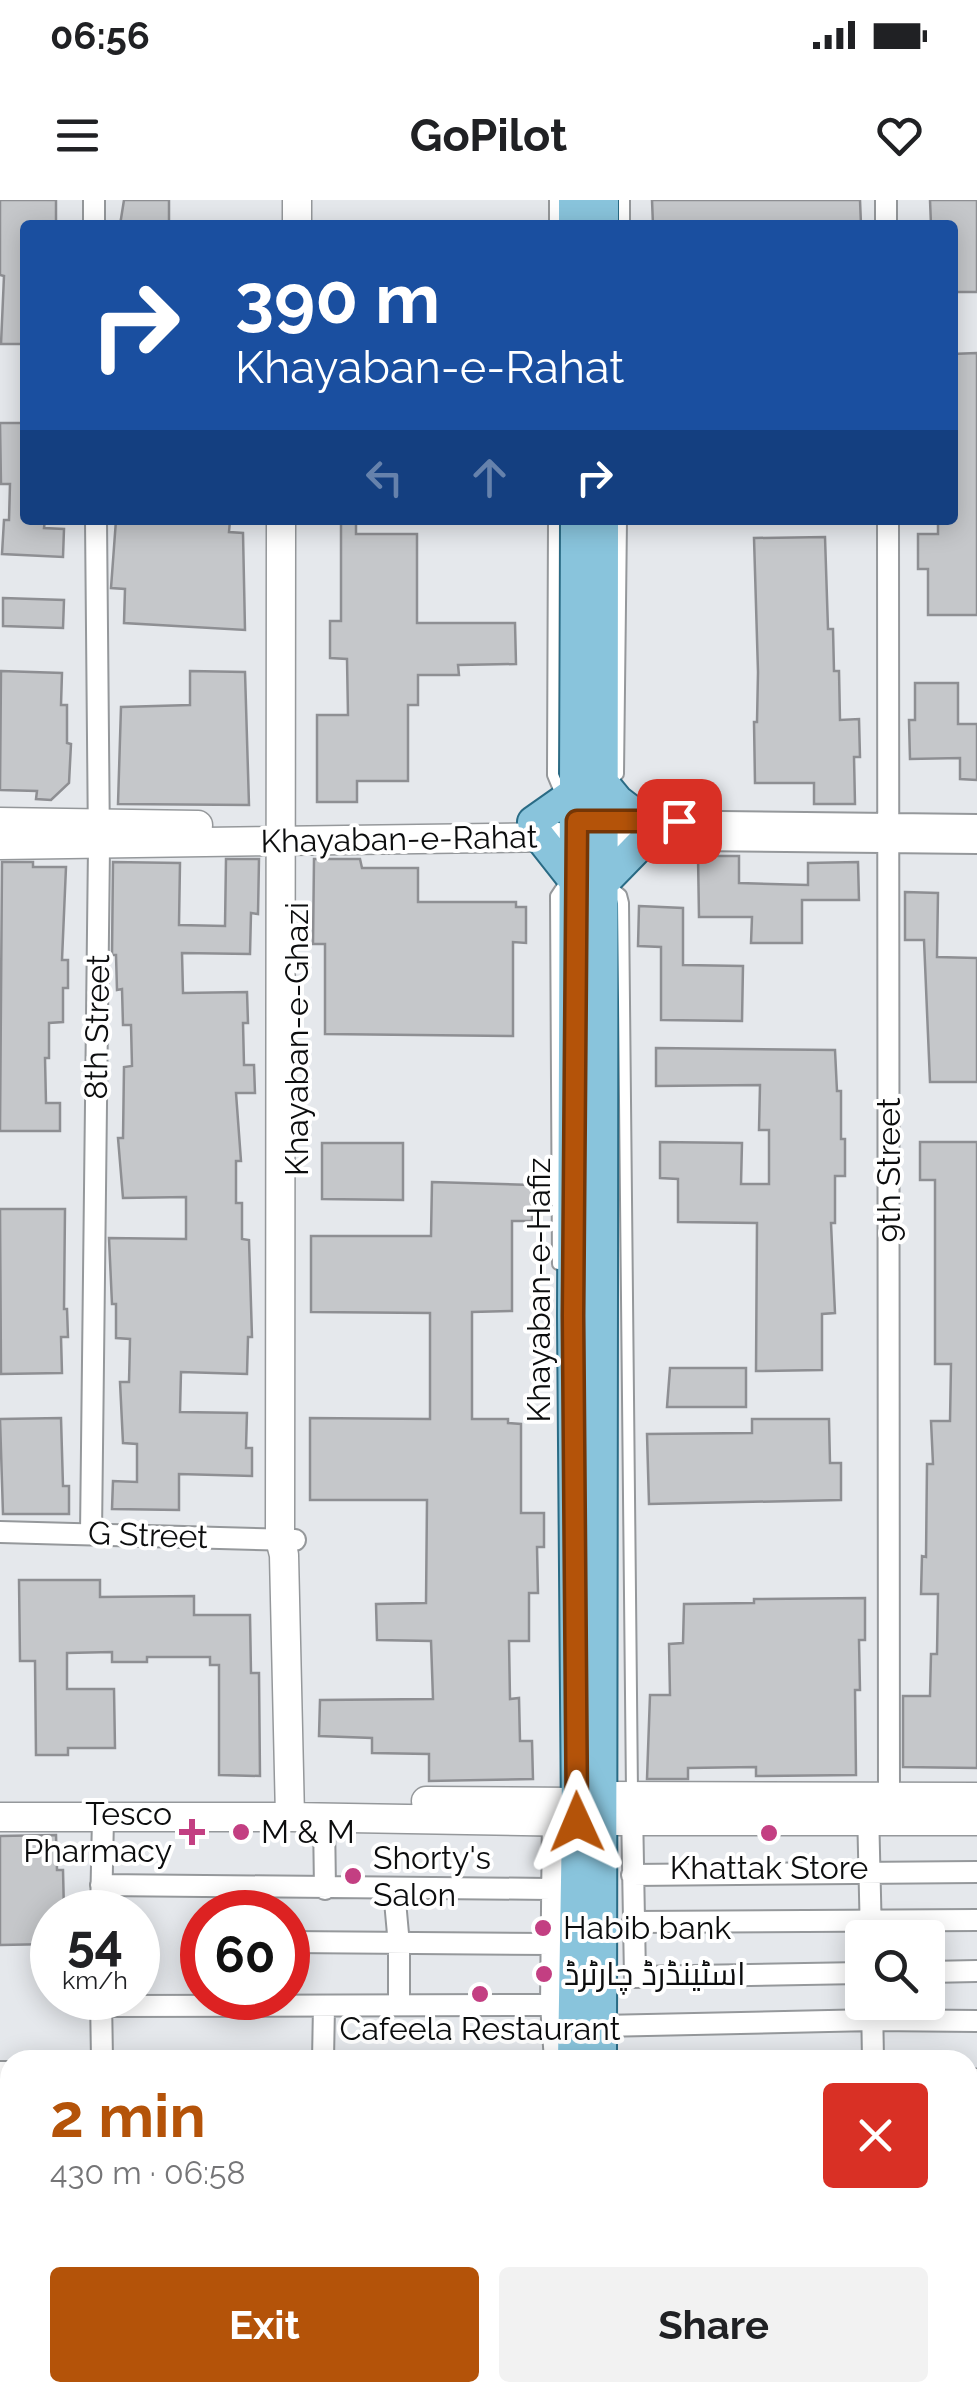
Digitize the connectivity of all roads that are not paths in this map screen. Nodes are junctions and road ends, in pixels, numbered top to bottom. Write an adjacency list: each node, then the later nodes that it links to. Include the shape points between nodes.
1 (96, 525): 16 (street, 8th Street)
2 (281, 525): 14 (street, Khayaban-e-Ghazi)
3 (296, 525): 14 (street, Khayaban-e-Ghazi)
4 (554, 525): 9 (lane, via 553,774)
5 (576, 525): 9 (main road, Khayaban-e-Hafiz)
6 (603, 525): 9 (main road, Khayaban-e-Hafiz)
7 (621, 525): 9 (lane, via 618,774)
8 (888, 525): 15 (street, 9th Street)
9 (590, 816): 12 (main road); 12 (street, Khayaban-e-Rahat); 13 (street, Khayaban-e-Rahat); 13 (main road, via 618,801); 19 (main road, Khayaban-e-Hafiz)
10 (0, 822): 16 (street, Khayaban-e-Rahat)
11 (977, 825): 15 (street, Khayaban-e-Rahat)
12 (536, 829): 14 (street, Khayaban-e-Rahat); 19 (main road)
13 (644, 831): 15 (street, Khayaban-e-Rahat); 19 (main road)
14 (289, 832): 16 (street, Khayaban-e-Rahat); 23 (street, Khayaban-e-Ghazi)
15 (890, 833): 17 (street, Khayaban-e-Rahat); 27 (street, 9th Street)
16 (98, 834): 18 (street, Khayaban-e-Rahat); 22 (street, 8th Street)
17 (977, 843)
18 (0, 845)
19 (590, 883): 20 (lane, via 562,887 556,896); 28 (main road, Khayaban-e-Hafiz); 28 (lane, via 618,890 622,904)
20 (558, 1280)
21 (0, 1532): 22 (street, G Street)
22 (91, 1534): 23 (street, G Street)
23 (286, 1545): 26 (street, Khayaban-e-Ghazi)
24 (977, 1797): 27 (street)
25 (0, 1799): 26 (street)
26 (290, 1808): 28 (street); 30 (street); 31 (street)
27 (878, 1809): 28 (street); 32 (street); 34 (street, 9th Street)
28 (591, 1810): 31 (street); 35 (street); 38 (street); 48 (main road, Khayaban-e-Hafiz); 65 (main road, Khayaban-e-Hafiz)
29 (0, 1818): 30 (street)
30 (103, 1818): 36 (street)
31 (324, 1818): 37 (street)
32 (977, 1821)
33 (977, 1872): 34 (street)
34 (870, 1874): 35 (street); 41 (street, 9th Street)
35 (632, 1875): 43 (street)
36 (101, 1886): 37 (street); 39 (street)
37 (326, 1889): 40 (street)
38 (551, 1889): 40 (street); 48 (street)
39 (101, 1890)
40 (394, 1890): 47 (street)
41 (871, 1920)
42 (977, 1920): 44 (street)
43 (634, 1922): 45 (street); 51 (street, via 635,1977)
44 (945, 1923)
45 (845, 1929)
46 (310, 1943): 47 (street)
47 (400, 1945): 48 (street); 53 (street)
48 (559, 1954): 55 (street); 64 (main road, Khayaban-e-Hafiz)
49 (977, 1971): 50 (street)
50 (945, 1972)
51 (845, 1973)
52 (160, 2003): 54 (street)
53 (399, 2005): 54 (street); 55 (street)
54 (324, 2006): 62 (street)
55 (551, 2006): 63 (street)
56 (845, 2015): 66 (street)
57 (945, 2018): 60 (street)
58 (101, 2020): 61 (street)
59 (872, 2020): 67 (street)
60 (977, 2021)
61 (102, 2050)
62 (324, 2050)
63 (584, 2050)
64 (585, 2050)
65 (586, 2050)
66 (606, 2050)
67 (874, 2050)

